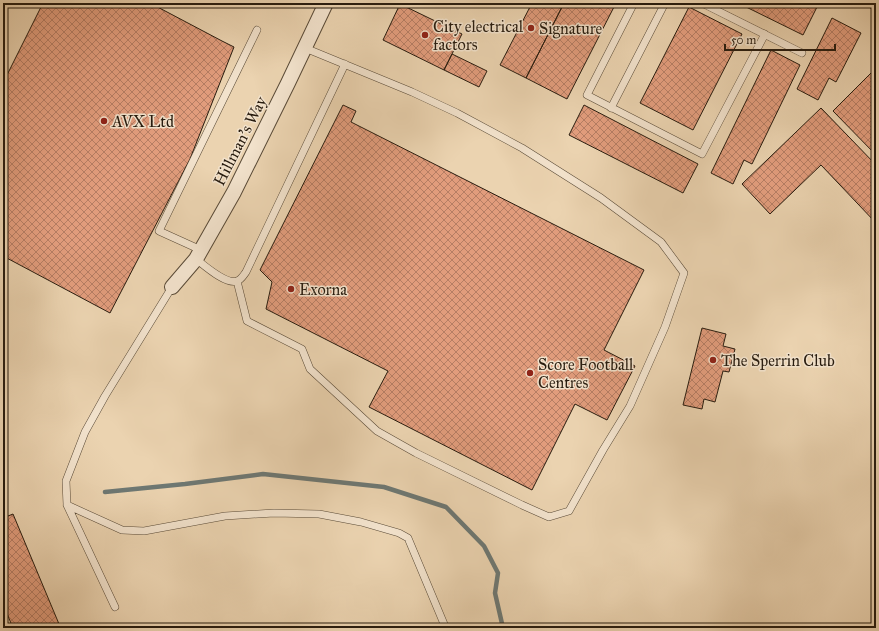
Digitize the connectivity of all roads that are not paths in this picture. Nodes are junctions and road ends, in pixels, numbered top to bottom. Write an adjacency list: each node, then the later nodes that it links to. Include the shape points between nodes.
1 (326, 3): 9 (street, Hillman's Way)
2 (634, 3): 12 (lane, via 587,96)
3 (665, 3): 12 (lane)
4 (702, 3): 8 (lane)
5 (871, 3): 6 (lane)
6 (876, 9)
7 (257, 30): 13 (lane, via 159,231)
8 (764, 34): 10 (lane); 12 (lane, via 702,154)
9 (305, 48): 11 (lane); 13 (street, Hillman's Way, via 234,192)
10 (802, 53)
11 (346, 64): 14 (lane, via 246,272); 14 (lane, via 457,113 522,148 602,198 661,242 684,273 665,327 630,406 569,512 549,517 430,460 378,431 310,369 302,349 247,321)
12 (611, 108)
13 (198, 255): 14 (lane, via 212,272 231,282); 15 (street, Hillman's Way)
14 (237, 281)
15 (172, 286): 16 (lane, via 104,396 85,432 66,481)
16 (67, 505): 17 (lane); 18 (lane, via 122,530 144,531 224,516 274,513 319,514 399,533 408,538 444,624)
17 (115, 607)
18 (441, 628)

